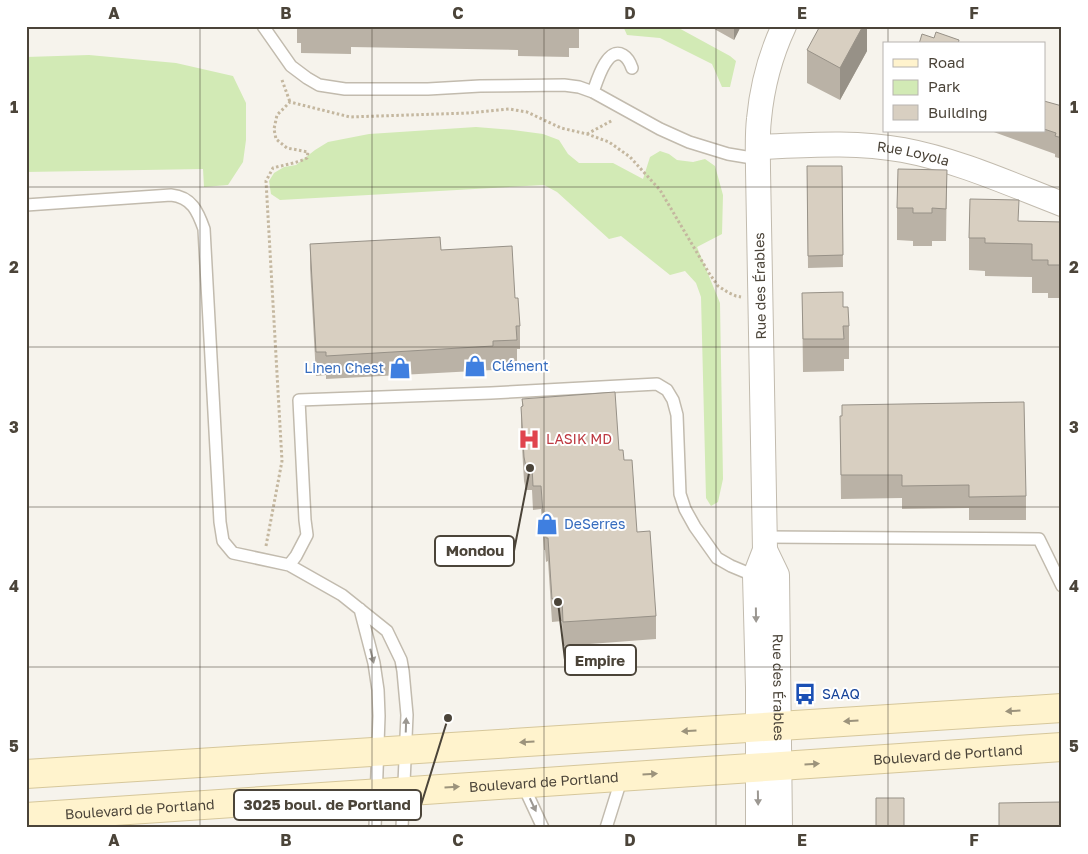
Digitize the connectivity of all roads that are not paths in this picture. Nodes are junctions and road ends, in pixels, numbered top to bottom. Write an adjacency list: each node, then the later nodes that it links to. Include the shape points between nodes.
1 (263, 26): 4 (lane, via 291,66 319,84 345,90 564,86)
2 (784, 26): 5 (street, Rue des Érables, via 763,88)
3 (632, 68): 4 (lane, via 624,56 613,54)
4 (593, 92): 5 (lane, via 660,130 689,142 728,154)
5 (758, 153): 6 (street, Rue Loyola, via 838,144 902,150 942,159); 8 (street, Rue des Érables)
6 (1062, 204)
7 (26, 205): 9 (lane, via 171,195 188,200 198,212 204,229 223,541 233,553)
8 (765, 544): 10 (street, Rue des Érables); 11 (lane, via 1039,539); 14 (street, Rue des Érables, via 777,576)
9 (289, 565): 10 (lane, via 307,535 299,400 657,384 667,390 677,415 680,494 685,509 717,558); 12 (lane)
10 (755, 576): 14 (street, Rue des Érables, one-way to 14)
11 (1062, 586)
12 (360, 609): 16 (lane, one-way to 12, via 407,716 400,660 387,631); 17 (lane, one-way to 17, via 378,690)
13 (1062, 708): 14 (main road, one-way to 14)
14 (769, 726): 16 (main road, one-way to 16); 18 (street, Rue des Érables)
15 (1062, 746): 18 (main road, Boulevard de Portland, one-way to 15)
16 (406, 750): 17 (main road); 22 (lane)
17 (378, 752): 19 (main road); 23 (lane)
18 (769, 767): 20 (main road, Boulevard de Portland, one-way to 18); 29 (street, Rue des Érables, one-way to 29); 30 (street, Rue des Érables)
19 (26, 774)
20 (622, 776): 21 (main road, Boulevard de Portland); 28 (lane)
21 (522, 783): 22 (main road, Boulevard de Portland, one-way to 21); 27 (lane, one-way to 27)
22 (404, 791): 23 (main road, Boulevard de Portland); 26 (lane)
23 (376, 793): 24 (main road, Boulevard de Portland); 25 (lane)
24 (26, 817)
25 (375, 828)
26 (402, 828)
27 (543, 828)
28 (606, 828)
29 (758, 828)
30 (780, 828)

